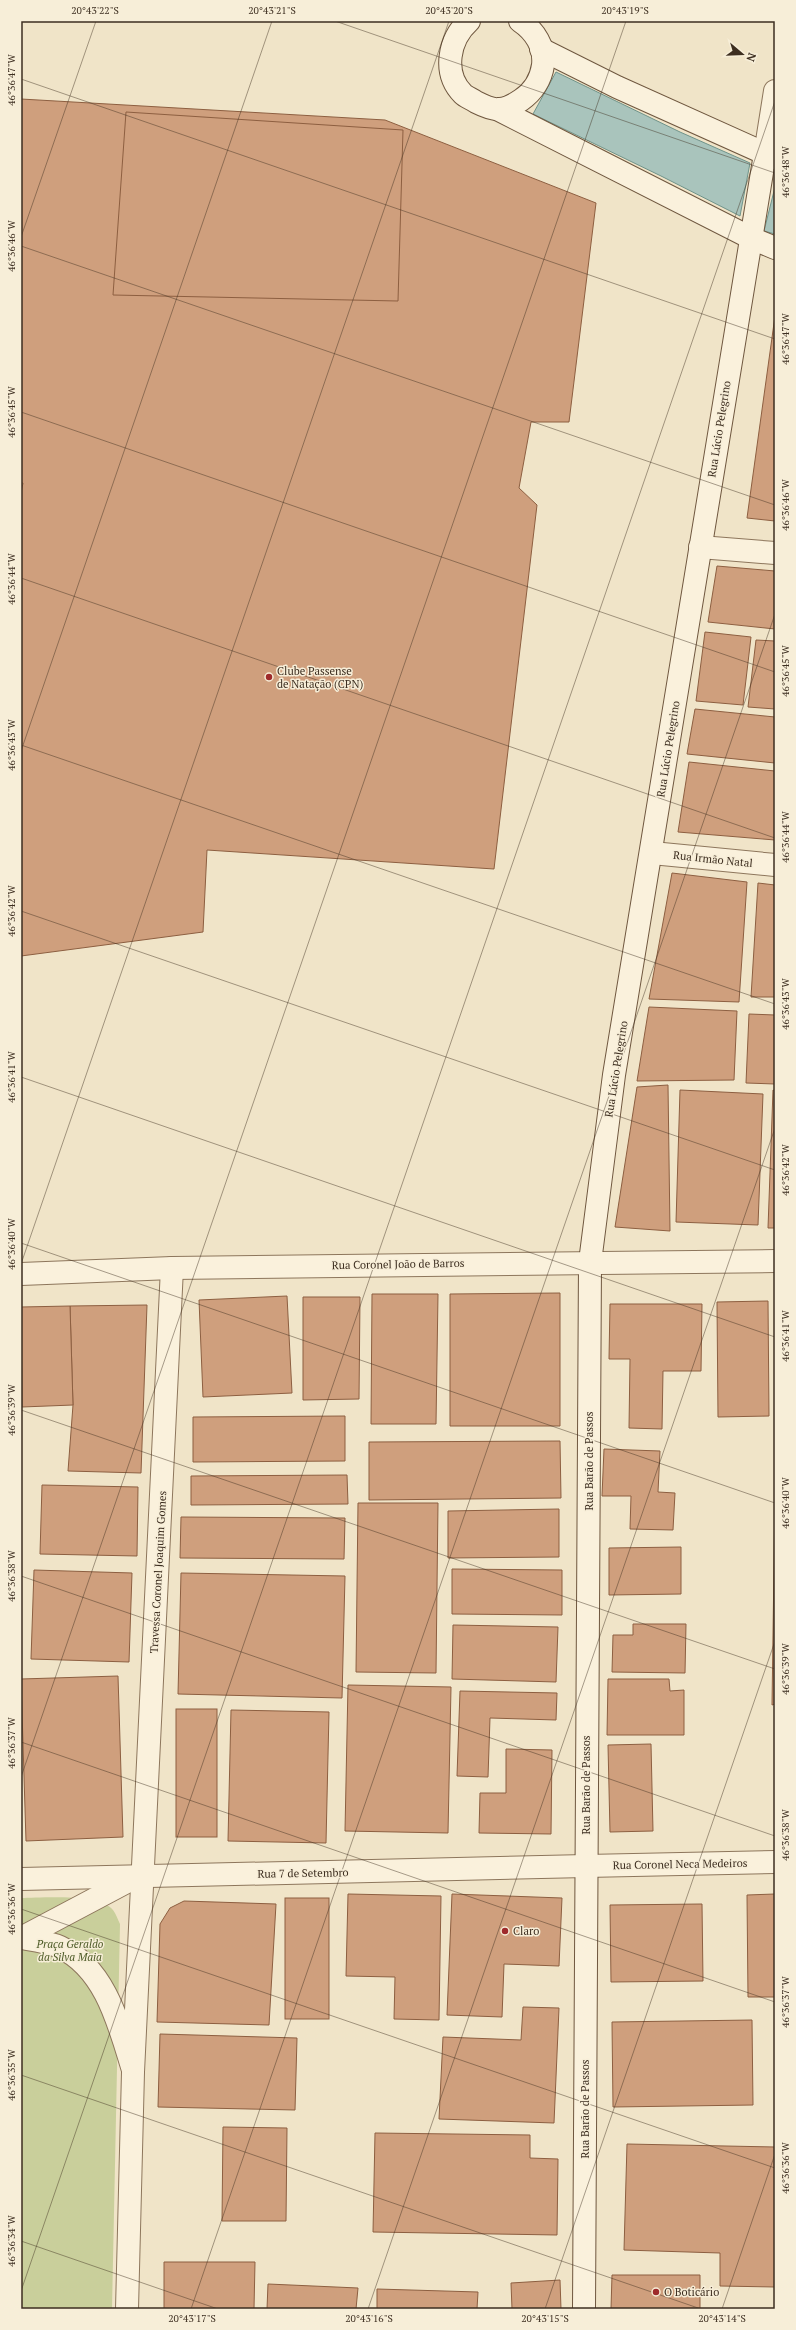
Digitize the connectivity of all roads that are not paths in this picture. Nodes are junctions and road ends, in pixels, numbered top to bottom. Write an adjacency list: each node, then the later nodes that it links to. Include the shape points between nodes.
1 (520, 21): 3 (main road)
2 (461, 22): 5 (main road, via 450,53 450,68 455,81 463,94 484,106)
3 (539, 35): 5 (main road, via 543,64 538,81 528,96); 6 (main road, via 617,87)
4 (775, 91): 6 (main road)
5 (499, 110): 7 (main road)
6 (770, 156): 7 (main road, Rua Lúcio Pelegrino)
7 (751, 238): 8 (main road); 9 (main road, Rua Lúcio Pelegrino)
8 (775, 248)
9 (700, 547): 10 (main road); 11 (main road, Rua Lúcio Pelegrino)
10 (775, 553)
11 (652, 853): 12 (main road, Rua Irmão Natal); 14 (main road, Rua Lúcio Pelegrino, via 614,1075)
12 (775, 865)
13 (775, 1261): 14 (main road, Rua Coronel João de Barros)
14 (590, 1262): 15 (main road, Rua Coronel João de Barros); 18 (main road, Rua Barão de Passos)
15 (172, 1268): 16 (main road, Rua Coronel João de Barros); 19 (main road, Travessa Coronel Joaquim Gomes)
16 (21, 1274)
17 (775, 1862): 18 (main road, Rua Coronel Neca Medeiros)
18 (586, 1866): 19 (main road, Rua 7 de Setembro); 24 (main road, Rua Barão de Passos)
19 (141, 1876): 20 (main road, Rua 7 de Setembro); 21 (main road); 22 (main road)
20 (21, 1879)
21 (21, 1938): 22 (main road, via 59,1947 79,1960 100,1984 119,2026)
22 (134, 2072): 23 (main road)
23 (127, 2309)
24 (584, 2309)

